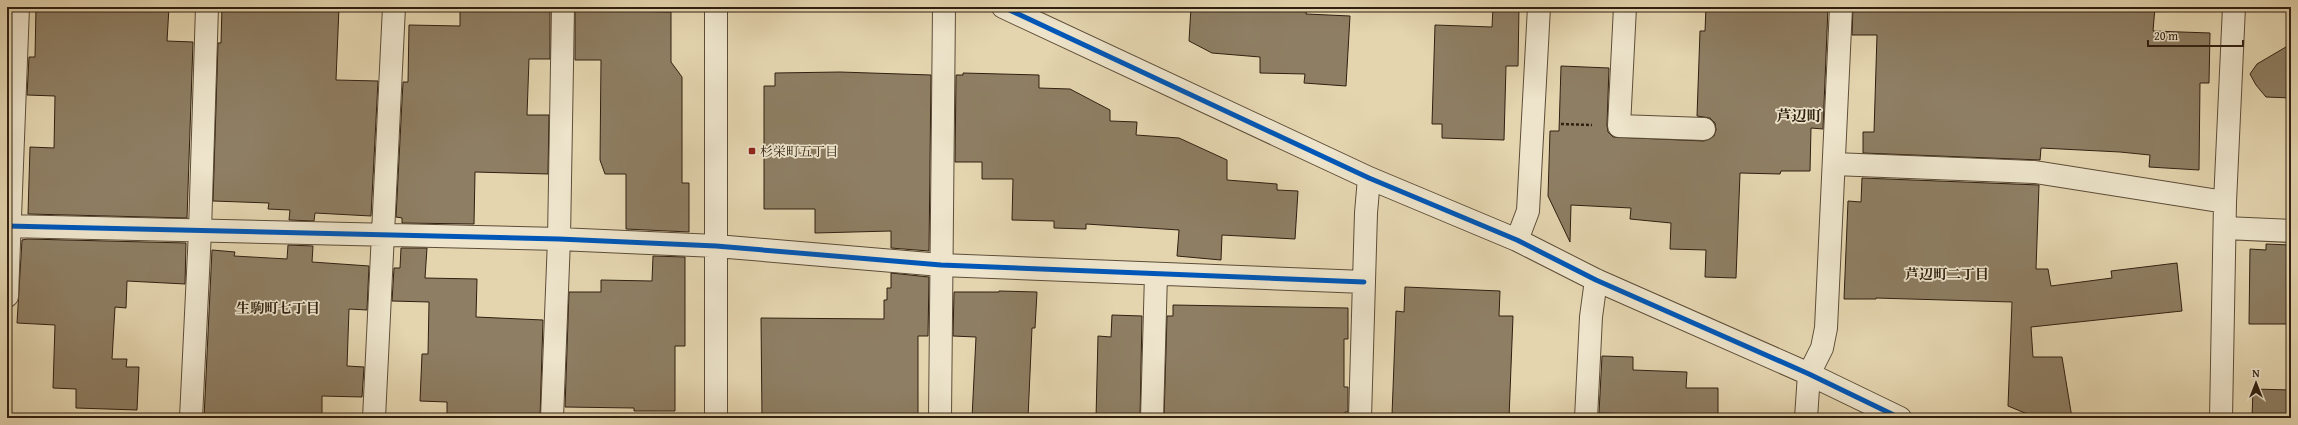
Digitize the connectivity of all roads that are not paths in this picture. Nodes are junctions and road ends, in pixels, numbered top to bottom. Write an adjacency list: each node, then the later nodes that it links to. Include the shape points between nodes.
1 (18, 7): 12 (street)
2 (207, 7): 19 (street)
3 (394, 7): 21 (street)
4 (563, 7): 22 (street)
5 (716, 7): 24 (street)
6 (944, 7): 25 (street)
7 (1003, 7): 15 (street)
8 (1539, 7): 23 (street, via 1528,211)
9 (1625, 7): 13 (street, via 1619,126)
10 (1841, 7): 14 (street)
11 (2234, 7): 16 (street)
12 (12, 41): 17 (street)
13 (1704, 130)
14 (1834, 164): 16 (street, via 2035,172); 30 (street, via 1826,328 1822,348)
15 (1370, 178): 23 (street); 28 (street, via 1366,212)
16 (2225, 202): 18 (street)
17 (9, 226): 19 (street); 29 (street)
18 (2225, 228): 20 (street); 41 (street)
19 (200, 231): 21 (street); 31 (street)
20 (2291, 231)
21 (382, 235): 22 (street); 32 (street)
22 (559, 239): 24 (street); 33 (street)
23 (1517, 240): 27 (street)
24 (716, 246): 25 (street); 34 (street)
25 (941, 265): 26 (street); 35 (street)
26 (1156, 274): 28 (street); 36 (street)
27 (1596, 280): 30 (street); 38 (street)
28 (1364, 282): 37 (street)
29 (7, 296)
30 (1809, 374): 39 (street); 40 (street)
31 (191, 418)
32 (374, 418)
33 (552, 418)
34 (716, 418)
35 (940, 418)
36 (1152, 418)
37 (1360, 418)
38 (1586, 418)
39 (1806, 418)
40 (1900, 418)
41 (2221, 418)

